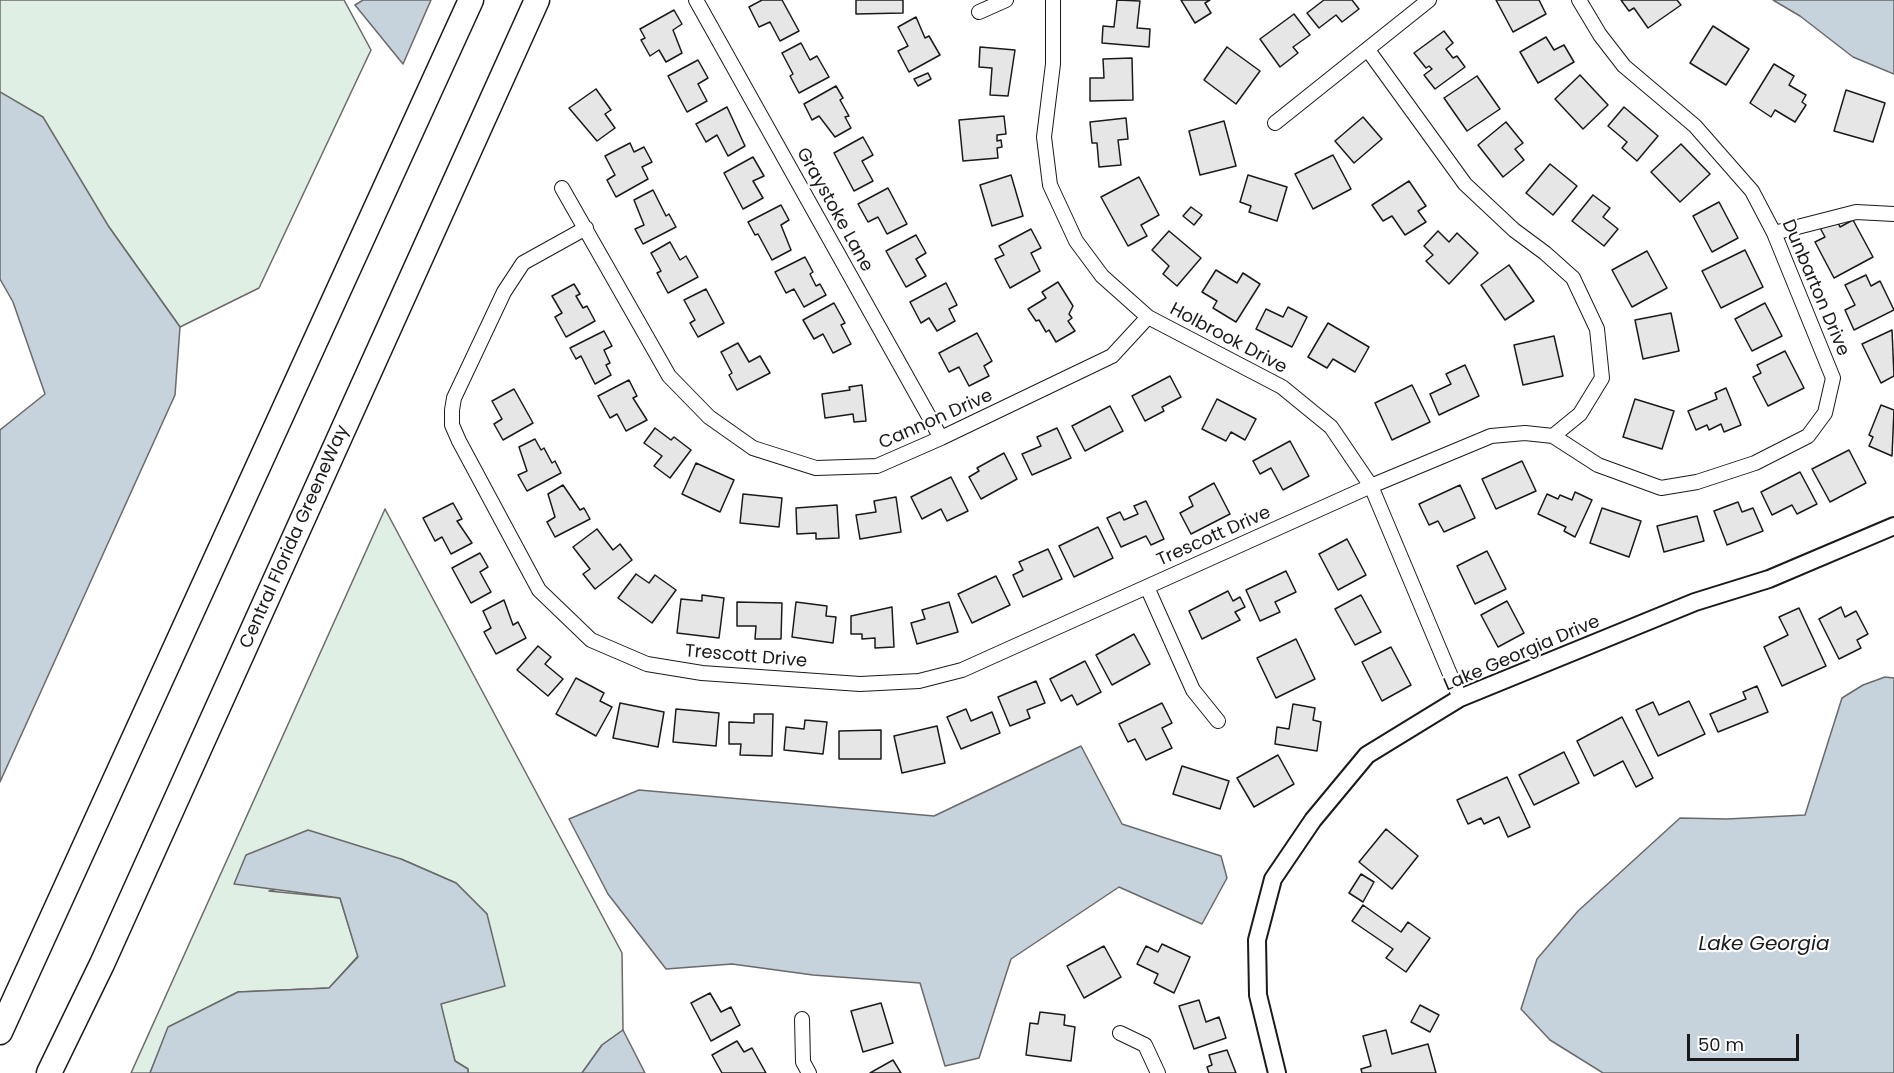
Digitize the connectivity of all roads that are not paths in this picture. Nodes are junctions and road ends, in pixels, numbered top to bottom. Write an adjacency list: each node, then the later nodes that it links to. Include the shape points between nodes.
1 (471, 0): 23 (highway)
2 (537, 0): 24 (highway, Central Florida GreeneWay)
3 (696, 0): 17 (street, Graystoke Lane)
4 (1006, 0): 8 (street)
5 (1053, 0): 15 (street, Holbrook Drive, via 1053,64 1044,137 1050,185 1076,241 1102,276)
6 (1430, 0): 9 (street)
7 (1580, 0): 14 (street, Dunbarton Drive, via 1624,66 1695,126 1752,191)
8 (979, 12)
9 (1368, 50): 10 (street); 16 (street, via 1465,184 1573,278 1597,329 1602,378 1580,414)
10 (1275, 123)
11 (562, 188): 13 (street, Cannon Drive)
12 (1894, 214): 14 (street, via 1856,212)
13 (586, 228): 17 (street, Cannon Drive, via 669,376 709,417 753,448 816,468 877,466); 20 (street, Trescott Drive, via 523,263 499,303 454,398 452,425 538,590 591,640 647,664 702,673 860,684 919,681 962,670)
14 (1774, 233): 16 (street, Dunbarton Drive, via 1833,378 1825,413 1808,436 1755,463 1697,482 1661,488 1598,465)
15 (1148, 317): 17 (street, Cannon Drive, via 1112,356); 18 (street, Holbrook Drive, via 1282,387 1330,427)
16 (1553, 436): 18 (street, Dunbarton Drive, via 1491,436)
17 (941, 438)
18 (1371, 486): 20 (street, Trescott Drive); 21 (street, Holbrook Drive)
19 (1894, 526): 21 (street, Lake Georgia Drive, via 1769,579 1695,602)
20 (1147, 587): 22 (street, via 1193,690)
21 (1460, 698): 33 (street, Lake Georgia Drive, via 1367,756 1312,820 1273,879 1257,940 1258,995)
22 (1218, 721)
23 (45, 929): 25 (highway); 27 (highway)
24 (102, 963): 29 (highway, Central Florida GreeneWay); 30 (highway)
25 (0, 993)
26 (802, 1019): 31 (street, via 803,1062)
27 (0, 1032)
28 (1120, 1033): 32 (street, via 1145,1045)
29 (50, 1073)
30 (57, 1073)
31 (809, 1073)
32 (1158, 1073)
33 (1277, 1073)

